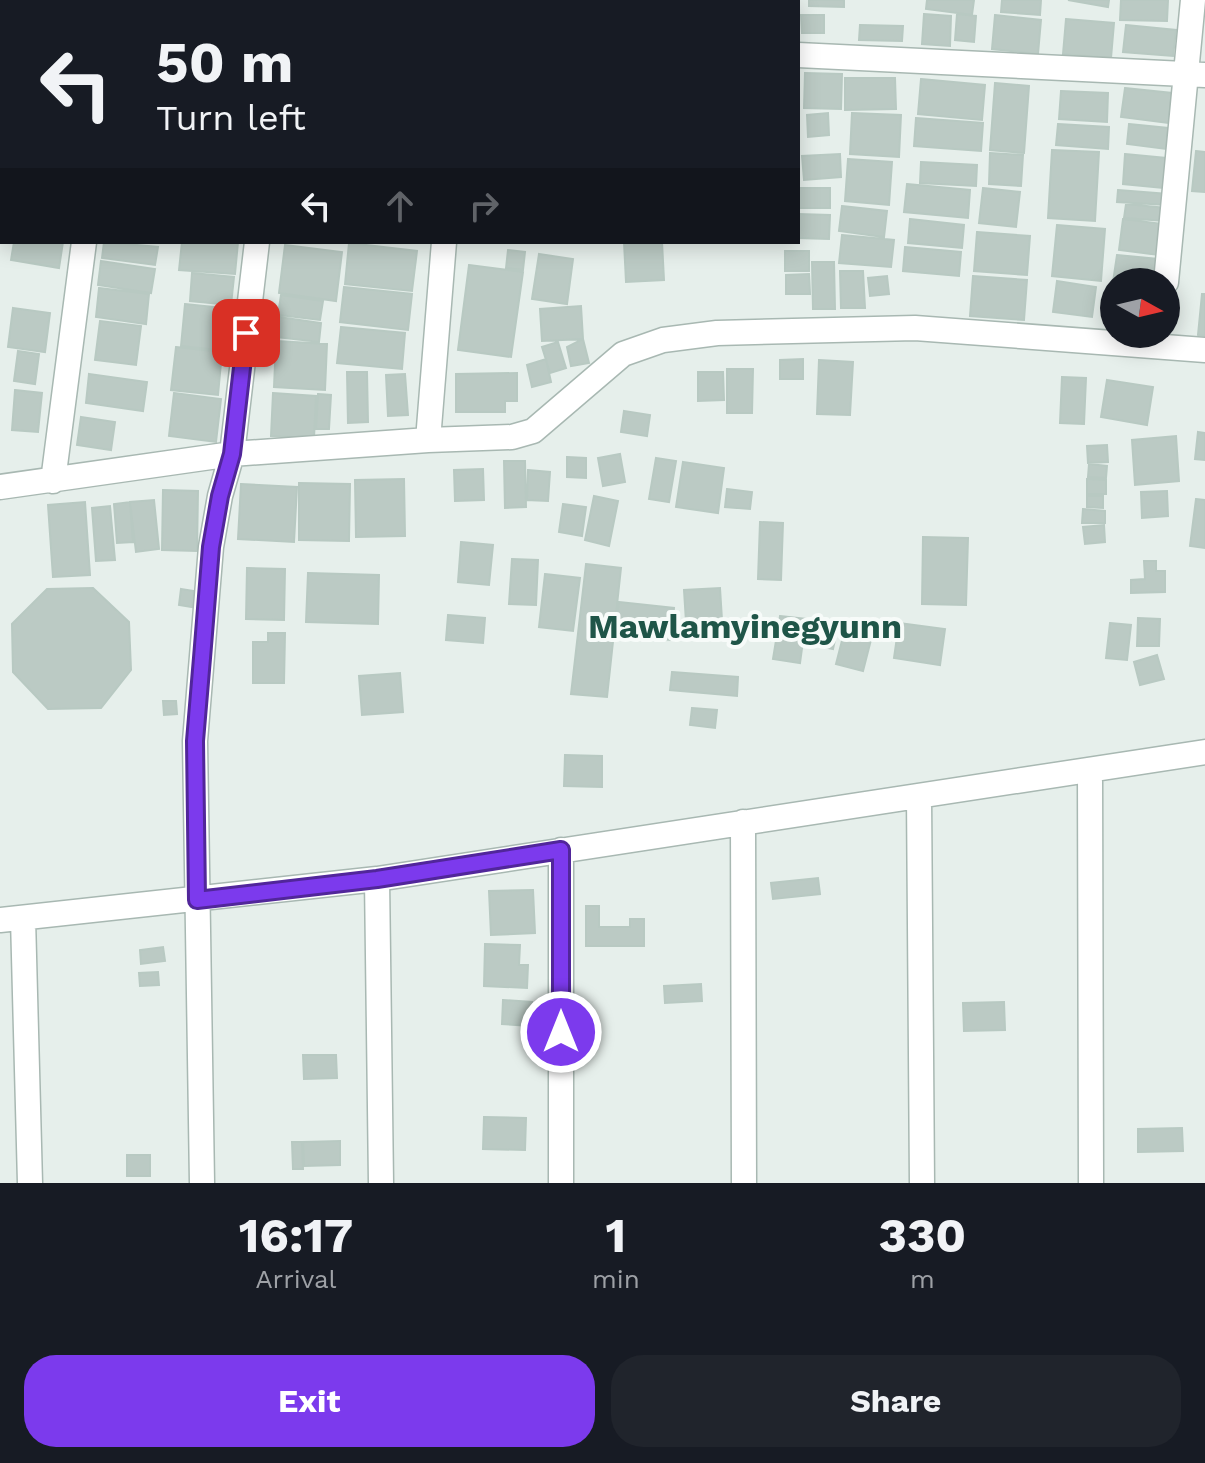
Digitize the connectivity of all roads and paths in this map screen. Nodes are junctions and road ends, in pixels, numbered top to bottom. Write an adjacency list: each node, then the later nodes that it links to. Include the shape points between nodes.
1 (1193, 0): 3 (street)
2 (800, 55): 3 (street)
3 (1196, 75): 7 (street)
4 (84, 244): 13 (street)
5 (257, 244): 12 (street)
6 (444, 244): 11 (street)
7 (1168, 268)
8 (1100, 337): 11 (street, via 915,328 717,333 663,340 623,354 533,431 512,437)
9 (1180, 344): 10 (street)
10 (1205, 350)
11 (428, 440): 12 (street)
12 (232, 454): 13 (street); 21 (street, via 211,547 195,741)
13 (53, 481): 14 (street)
14 (0, 487)
15 (1205, 752): 16 (street)
16 (1090, 770): 17 (street); 29 (street)
17 (919, 796): 18 (street); 28 (street)
18 (743, 822): 19 (street); 27 (street)
19 (561, 850): 20 (street); 26 (street)
20 (377, 879): 21 (street); 25 (street)
21 (197, 900): 22 (street); 24 (street)
22 (12, 919): 23 (street)
23 (30, 1183)
24 (202, 1183)
25 (381, 1183)
26 (561, 1183)
27 (744, 1183)
28 (922, 1183)
29 (1091, 1183)

